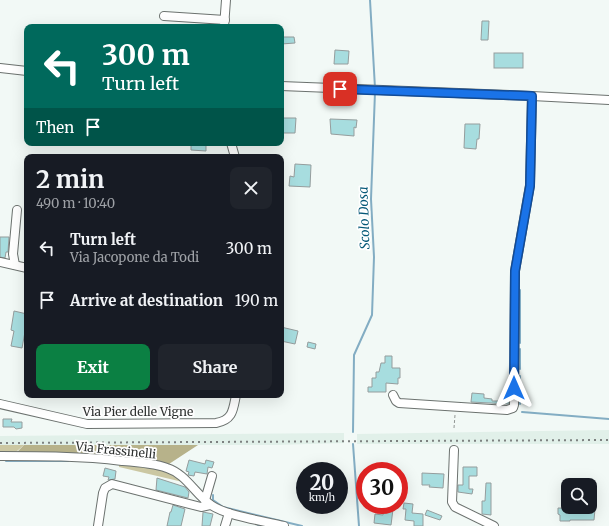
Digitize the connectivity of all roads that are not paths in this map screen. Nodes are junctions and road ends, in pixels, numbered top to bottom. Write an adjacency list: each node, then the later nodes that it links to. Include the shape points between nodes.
1 (226, 0): 3 (street)
2 (164, 16): 3 (street)
3 (224, 23)
4 (0, 68): 5 (street)
5 (24, 71)
6 (284, 86): 7 (street)
7 (532, 96): 8 (street); 13 (street, via 530,186 515,271 513,408 507,410 399,403)
8 (609, 100)
9 (17, 210): 11 (street, via 13,254)
10 (0, 262): 11 (street)
11 (15, 265): 12 (street)
12 (24, 267)
13 (393, 395)
14 (235, 398): 15 (street, Via Pier delle Vigne, via 228,418 216,423 86,424)
15 (0, 404)
16 (454, 450): 24 (street, via 452,502 455,507)
17 (0, 456): 19 (street, Via Frassinelli, via 56,456 155,465 182,476)
18 (212, 476): 19 (street)
19 (208, 502): 20 (street, Via Frassinelli); 21 (street, via 201,507 112,484 105,488 103,493)
20 (229, 513): 22 (street); 23 (street, Via Frassinelli)
21 (98, 526)
22 (226, 526)
23 (284, 526)
24 (494, 526)

